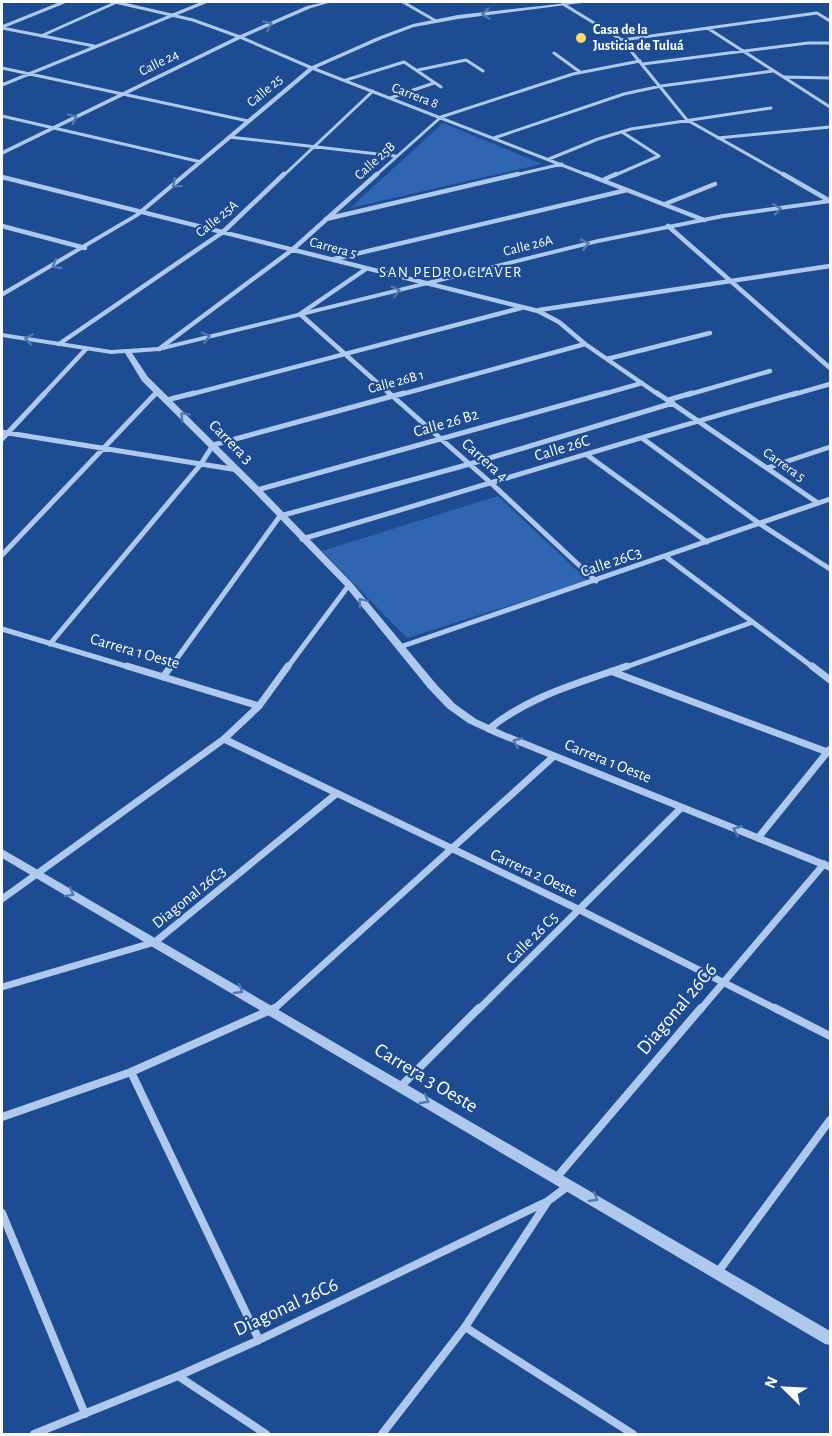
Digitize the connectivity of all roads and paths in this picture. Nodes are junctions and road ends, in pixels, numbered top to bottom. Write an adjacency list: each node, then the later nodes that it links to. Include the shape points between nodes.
1 (64, 2): 12 (street)
2 (116, 2): 9 (street, Carrera 8); 14 (street)
3 (205, 2): 9 (street)
4 (329, 2): 15 (street, Calle 24, one-way to 4)
5 (403, 2): 10 (street)
6 (577, 2): 7 (street, Calle 25); 8 (street, Calle 25)
7 (586, 2)
8 (563, 4): 10 (street, Calle 25, one-way to 10); 16 (street)
9 (171, 14): 15 (street, Carrera 8); 18 (street)
10 (436, 21): 23 (street, Calle 25, via 380,38)
11 (831, 21): 13 (street, via 817,13)
12 (2, 28): 14 (street)
13 (709, 29): 16 (street); 19 (street)
14 (41, 36): 18 (street)
15 (240, 37): 23 (street, Carrera 8); 37 (street, Calle 24)
16 (622, 40): 21 (street)
17 (831, 43): 19 (street, Calle 25B)
18 (94, 46): 28 (street)
19 (740, 51): 21 (street, Calle 25B); 26 (street)
20 (554, 52): 27 (street)
21 (641, 62): 27 (street, Calle 25B); 34 (street)
22 (2, 68): 28 (street)
23 (312, 68): 31 (street, Carrera 8); 44 (street, Calle 25)
24 (418, 70): 25 (street, via 466,60); 31 (street, via 404,62); 32 (street)
25 (483, 71)
26 (773, 71): 29 (street); 34 (street)
27 (580, 72): 42 (street, Calle 25B)
28 (28, 74): 33 (street); 37 (street)
29 (783, 77): 30 (street); 39 (street)
30 (831, 78)
31 (345, 80): 36 (street, Carrera 8)
32 (434, 83): 35 (street); 38 (street)
33 (2, 85)
34 (662, 86): 43 (street); 49 (street, via 597,101)
35 (441, 87)
36 (374, 91): 38 (street, Carrera 8); 51 (street, Calle 25A)
37 (121, 94): 44 (street); 46 (street, Calle 24, one-way to 37)
38 (390, 98): 42 (street, Carrera 8)
39 (831, 107)
40 (771, 108): 43 (street)
41 (2, 117): 46 (street)
42 (441, 117): 49 (street, Carrera 8); 53 (street, Calle 25B)
43 (687, 120): 47 (street); 50 (street)
44 (248, 121): 48 (street, Calle 25)
45 (831, 127): 50 (street)
46 (52, 128): 52 (street, Calle 24); 55 (street)
47 (622, 132): 54 (street); 58 (street, via 660,156)
48 (229, 137): 51 (street); 55 (street, Calle 25)
49 (494, 138): 54 (street, Carrera 8)
50 (718, 138): 61 (street)
51 (313, 147): 53 (street); 68 (street, Calle 25A)
52 (2, 153)
53 (395, 156): 64 (street, Calle 25B)
54 (548, 159): 56 (street, Carrera 8)
55 (201, 162): 63 (street, Calle 25, one-way to 63)
56 (562, 164): 58 (street, Carrera 8); 64 (street)
57 (2, 177): 63 (street, Carrera 5)
58 (603, 180): 60 (street, Carrera 8)
59 (716, 184): 62 (street)
60 (628, 190): 62 (street, Carrera 8); 71 (street)
61 (831, 201): 65 (street, Calle 26A, one-way to 61)
62 (664, 204): 65 (street, Carrera 8)
63 (141, 212): 68 (street, Carrera 5); 69 (street, Calle 25)
64 (326, 220): 70 (street, Calle 25B)
65 (704, 220): 67 (street, Calle 26A)
66 (2, 226): 69 (street)
67 (669, 226): 74 (street); 75 (street, Calle 26A, one-way to 67)
68 (223, 232): 70 (street, Carrera 5); 82 (street, Calle 25A)
69 (85, 248): 76 (street, Calle 25, one-way to 76)
70 (292, 250): 71 (street, Carrera 5); 85 (street, Calle 25B)
71 (330, 260): 73 (street, Carrera 5)
72 (831, 266): 74 (street)
73 (366, 269): 75 (street, Carrera 5); 79 (street)
74 (732, 281): 78 (street); 89 (street)
75 (423, 284): 77 (street, Carrera 5); 79 (street, Calle 26A, one-way to 75)
76 (2, 295)
77 (524, 307): 78 (street, Carrera 5); 87 (street)
78 (538, 310): 83 (street, Carrera 5)
79 (300, 314): 85 (street, Calle 26A, one-way to 79); 87 (street, Carrera 4)
80 (710, 333): 88 (street)
81 (2, 335): 82 (street, one-way to 81)
82 (59, 344): 84 (street)
83 (585, 344): 88 (street, Carrera 5); 94 (street, Calle 26B 1)
84 (86, 349): 86 (street); 99 (street)
85 (159, 349): 86 (street, Calle 26A)
86 (128, 352): 93 (street, Carrera 3)
87 (345, 355): 94 (street, Carrera 4); 95 (street)
88 (607, 359): 91 (street, Carrera 5)
89 (831, 368)
90 (770, 371): 96 (street)
91 (642, 383): 96 (street, Carrera 5); 102 (street, Calle 26 B2)
92 (831, 384): 97 (street, Calle 26C)
93 (158, 391): 95 (street, Carrera 3); 105 (street)
94 (392, 396): 102 (street, Carrera 4); 103 (street, Calle 26B 1)
95 (167, 400): 103 (street, Carrera 3, one-way to 95)
96 (671, 401): 97 (street, Carrera 5); 108 (street)
97 (699, 420): 100 (street, Calle 26C); 109 (street, Carrera 5)
98 (2, 432): 99 (street)
99 (8, 433): 101 (street); 105 (street)
100 (642, 438): 106 (street, Calle 26C); 116 (street)
101 (2, 439)
102 (441, 439): 108 (street, Carrera 4); 112 (street, Calle 26 B2)
103 (213, 445): 107 (street); 110 (street, Carrera 3)
104 (831, 447): 109 (street)
105 (104, 448): 107 (street); 119 (street)
106 (587, 455): 111 (street, Calle 26C); 118 (street)
107 (201, 464): 110 (street); 126 (street)
108 (470, 464): 111 (street, Carrera 4); 115 (street)
109 (767, 468): 114 (street, Carrera 5)
110 (238, 470): 112 (street, Carrera 3)
111 (492, 484): 117 (street, Calle 26C); 122 (street, Carrera 4)
112 (257, 490): 115 (street, Carrera 3)
113 (831, 499): 114 (street, Calle 26C3)
114 (818, 504): 116 (street, Calle 26C3)
115 (280, 516): 117 (street, Carrera 3); 129 (street)
116 (760, 524): 118 (street, Calle 26C3); 121 (street)
117 (302, 539): 123 (street, Carrera 3)
118 (707, 542): 120 (street, Calle 26C3)
119 (2, 555)
120 (666, 557): 122 (street, Calle 26C3); 124 (street)
121 (831, 569)
122 (596, 581): 127 (street, Calle 26C3)
123 (349, 585): 127 (street, Carrera 3, one-way to 123); 131 (street)
124 (753, 622): 128 (street); 130 (street)
125 (2, 629): 126 (street, Carrera 1 Oeste)
126 (50, 644): 129 (street, Carrera 1 Oeste)
127 (400, 647): 132 (street, Carrera 1 Oeste, via 451,706)
128 (613, 672): 132 (street, via 520,707); 134 (street)
129 (163, 676): 131 (street, Carrera 1 Oeste)
130 (831, 680)
131 (259, 706): 133 (street)
132 (489, 729): 135 (street, Carrera 1 Oeste, one-way to 132)
133 (224, 739): 136 (street, Carrera 2 Oeste); 142 (street)
134 (829, 752): 138 (street)
135 (553, 757): 137 (street, Carrera 1 Oeste); 139 (street)
136 (336, 794): 139 (street, Carrera 2 Oeste); 145 (street, Diagonal 26C3)
137 (681, 808): 138 (street, Carrera 1 Oeste, one-way to 137); 144 (street, Calle 26 C5)
138 (758, 838): 141 (street, Carrera 1 Oeste)
139 (453, 849): 144 (street, Carrera 2 Oeste); 148 (street)
140 (2, 853): 142 (street, Carrera 3 Oeste)
141 (827, 865): 146 (street, Diagonal 26C6)
142 (39, 874): 143 (street); 145 (street, Carrera 3 Oeste, one-way to 145)
143 (2, 899)
144 (580, 910): 146 (street, Carrera 2 Oeste); 151 (street, Calle 26 C5)
145 (155, 942): 147 (street, Diagonal 26C3); 148 (street, Carrera 3 Oeste, one-way to 148)
146 (723, 982): 149 (street, Carrera 2 Oeste); 154 (street, Diagonal 26C6)
147 (2, 987)
148 (273, 1010): 150 (street); 151 (street, Carrera 3 Oeste)
149 (831, 1036)
150 (131, 1072): 152 (street); 161 (street)
151 (401, 1086): 154 (street, Carrera 3 Oeste, one-way to 154)
152 (2, 1117)
153 (831, 1120): 158 (street)
154 (557, 1177): 155 (street, Carrera 3 Oeste)
155 (570, 1184): 156 (street, Diagonal 26C6); 158 (street, Carrera 3 Oeste, one-way to 158)
156 (548, 1201): 159 (street, Diagonal 26C6); 161 (street, Diagonal 26C6)
157 (2, 1213): 163 (street)
158 (718, 1273): 160 (street, Carrera 3 Oeste)
159 (465, 1327): 166 (street, Diagonal 26C6); 167 (street)
160 (831, 1339)
161 (259, 1340): 162 (street, Diagonal 26C6)
162 (178, 1376): 163 (street, Diagonal 26C6); 165 (street)
163 (85, 1414): 164 (street, Diagonal 26C6)
164 (34, 1434)
165 (266, 1434)
166 (382, 1434)
167 (633, 1434)

